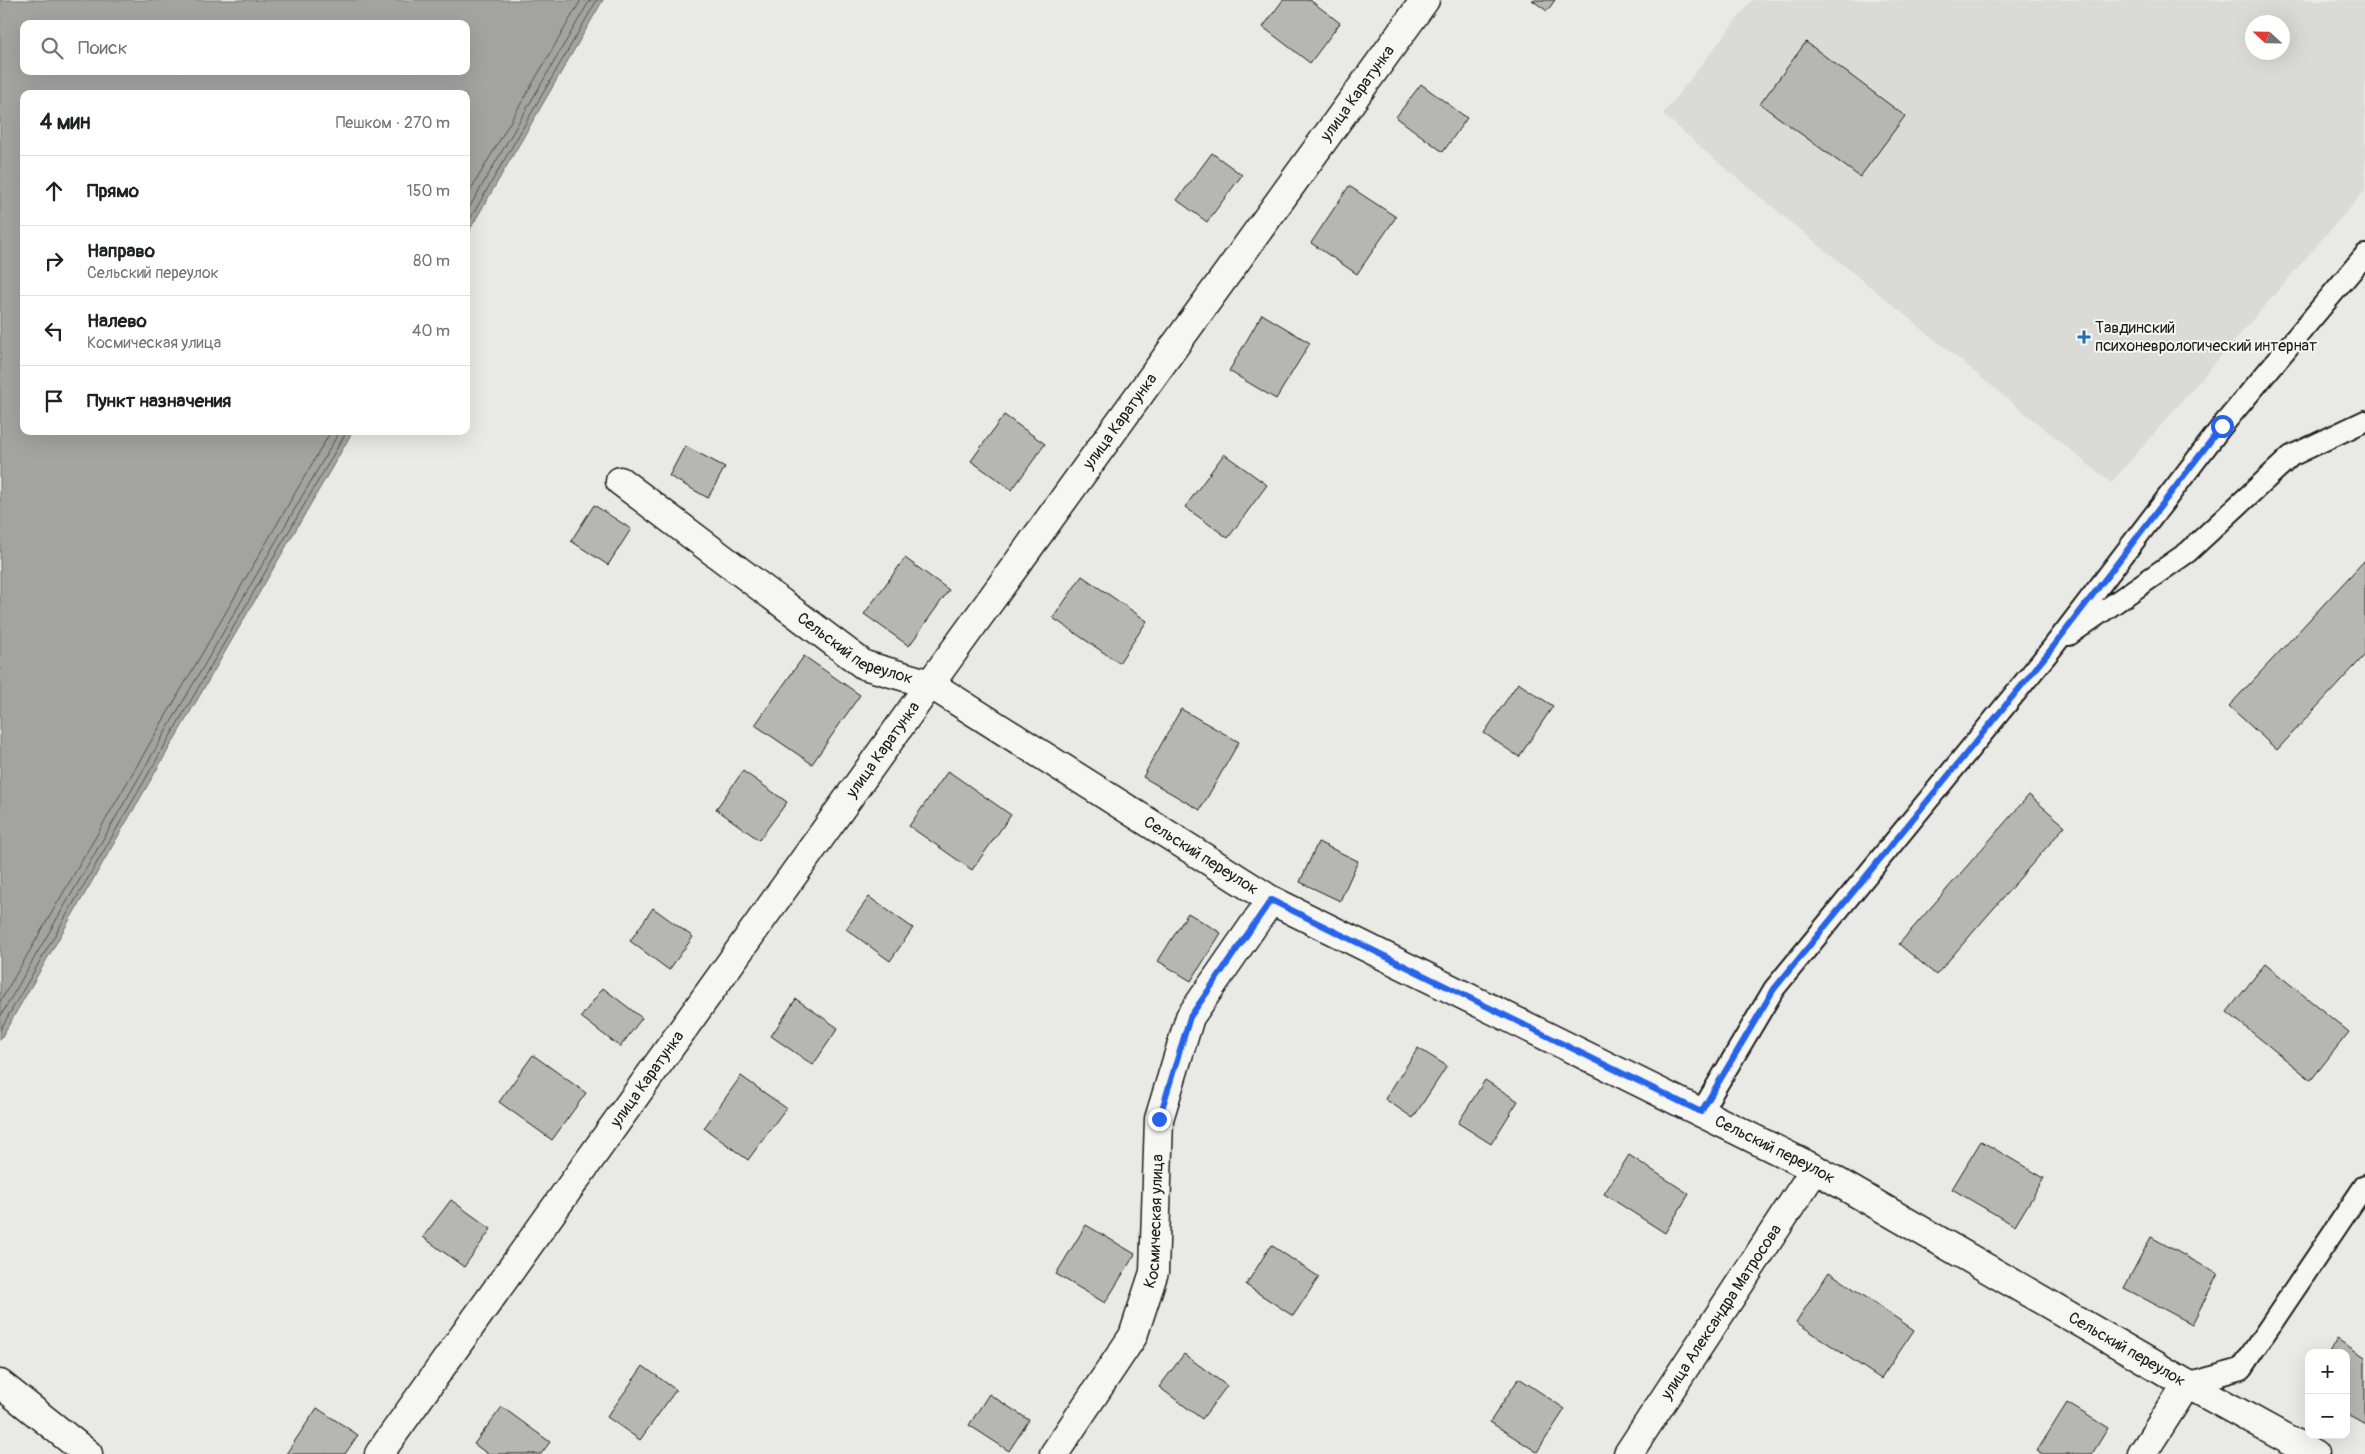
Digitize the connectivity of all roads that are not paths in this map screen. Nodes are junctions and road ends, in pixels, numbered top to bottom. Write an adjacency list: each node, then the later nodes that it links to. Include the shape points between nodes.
1 (1425, 0): 6 (street, улица Каратунка)
2 (2365, 255): 5 (lane, via 2222,426)
3 (2365, 420): 5 (lane, via 2291,456 2188,552)
4 (620, 481): 6 (street, Сельский переулок, via 864,665)
5 (2053, 647): 8 (lane, via 1774,989)
6 (930, 684): 7 (street, Сельский переулок); 14 (street, улица Каратунка)
7 (1271, 900): 8 (street, Сельский переулок); 15 (street, Космическая улица, via 1190,1017 1159,1119 1154,1272 1133,1336)
8 (1701, 1112): 9 (street, Сельский переулок)
9 (1815, 1169): 12 (street, Сельский переулок); 16 (street, улица Александра Матросова)
10 (2365, 1185): 12 (lane, via 2241,1369)
11 (0, 1384): 13 (street)
12 (2187, 1384): 17 (street); 18 (street, Сельский переулок)
13 (88, 1454)
14 (379, 1454)
15 (1054, 1454)
16 (1628, 1454)
17 (2142, 1454)
18 (2314, 1454)

